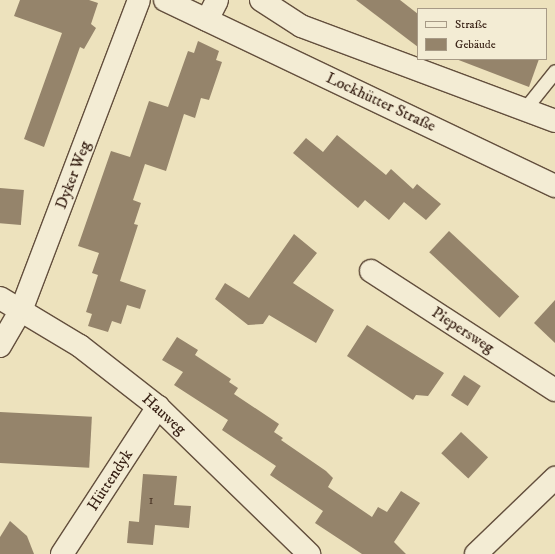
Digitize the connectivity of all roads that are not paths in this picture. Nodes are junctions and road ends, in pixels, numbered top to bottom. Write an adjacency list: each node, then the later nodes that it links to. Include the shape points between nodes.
1 (139, 0): 12 (street, Dyker Weg)
2 (165, 0): 5 (street, Lockhütter Straße)
3 (217, 0): 5 (street)
4 (261, 0): 7 (street, via 301,26)
5 (207, 20): 9 (street, Lockhütter Straße)
6 (555, 71): 7 (lane)
7 (523, 111): 8 (street)
8 (555, 121)
9 (555, 186)
10 (371, 271): 14 (street, Piepersweg)
11 (0, 298): 12 (street, Hauweg)
12 (22, 308): 13 (street, Dyker Weg); 15 (street, Hauweg, via 80,346)
13 (0, 346)
14 (555, 390)
15 (158, 407): 17 (street, Hüttendyk); 18 (street, Hauweg)
16 (555, 478): 19 (street)
17 (62, 554)
18 (309, 554)
19 (476, 554)

